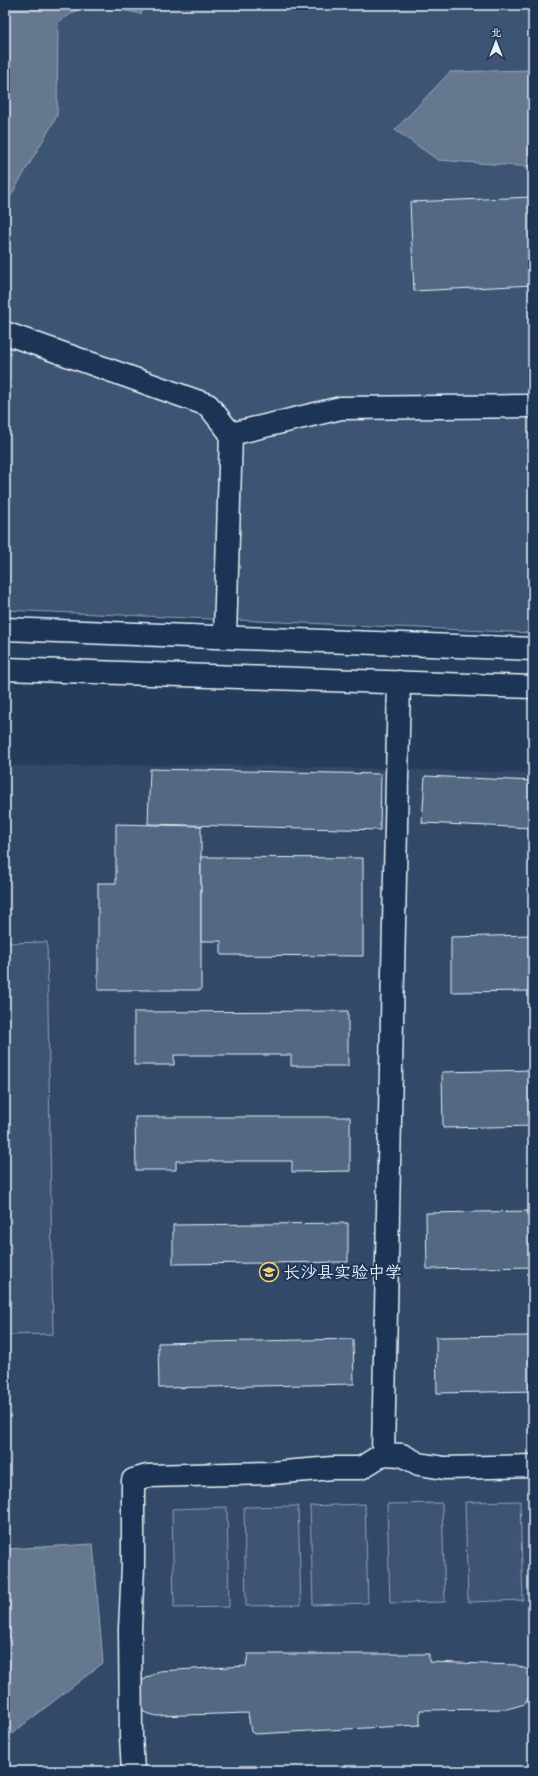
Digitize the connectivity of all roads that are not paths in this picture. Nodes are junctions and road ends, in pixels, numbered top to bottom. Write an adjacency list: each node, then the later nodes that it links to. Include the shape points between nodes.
1 (5, 333): 3 (street, via 208,405)
2 (533, 406): 3 (street, via 341,408)
3 (231, 434): 5 (street)
4 (5, 628): 5 (street)
5 (225, 636): 6 (street)
6 (533, 649)
7 (5, 669): 8 (street)
8 (399, 682): 9 (street); 10 (street)
9 (533, 687)
10 (383, 1454): 11 (street, via 402,1455 419,1464 444,1468); 12 (street, via 361,1468 147,1476 133,1480 130,1629)
11 (533, 1466)
12 (133, 1771)

